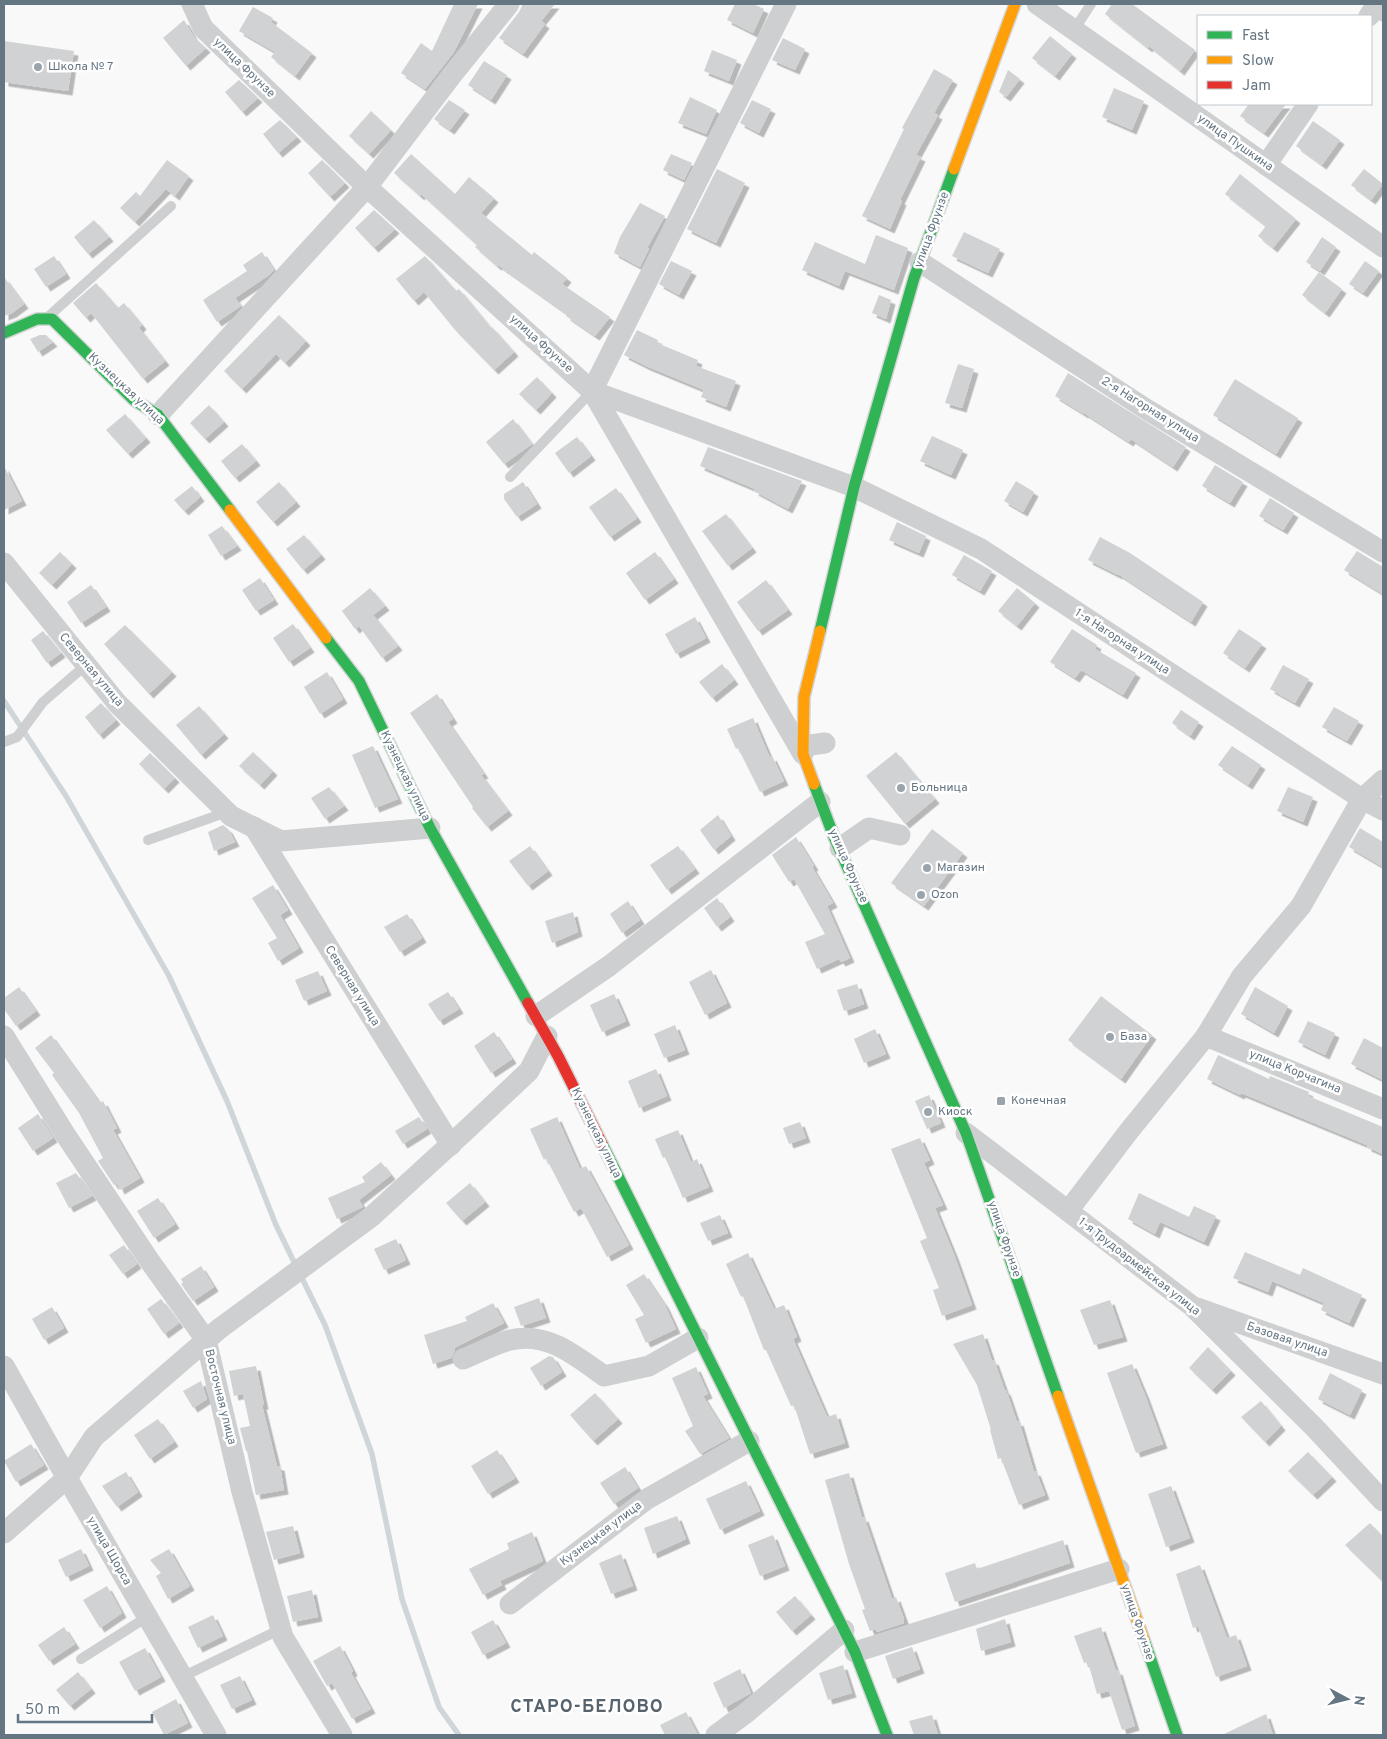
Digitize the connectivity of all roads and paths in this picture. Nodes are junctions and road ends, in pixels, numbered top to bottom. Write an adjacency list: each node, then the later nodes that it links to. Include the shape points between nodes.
1 (192, 4): 12 (street, улица Фрунзе, via 203,28)
2 (509, 4): 12 (street)
3 (786, 4): 18 (street)
4 (1015, 4): 15 (street, улица Фрунзе)
5 (1037, 4): 9 (street, улица Пушкина)
6 (1092, 4): 9 (lane)
7 (1383, 11): 8 (street, via 1376,6)
8 (1370, 15)
9 (1074, 30): 11 (street, улица Пушкина)
10 (1307, 105): 11 (street)
11 (1266, 165): 14 (street, улица Пушкина)
12 (367, 187): 18 (street, улица Фрунзе); 19 (street)
13 (171, 206): 16 (lane)
14 (1383, 248)
15 (920, 262): 21 (street, улица Фрунзе); 22 (street, 2-я Нагорная улица, via 1146,409)
16 (46, 319): 17 (street, via 37,319); 19 (street, Кузнецкая улица, via 52,319 134,400)
17 (4, 333)
18 (592, 390): 20 (lane); 21 (street, 1-я Нагорная улица); 27 (street, улица Фрунзе)
19 (158, 415): 34 (street, Кузнецкая улица, via 359,681)
20 (510, 477)
21 (854, 487): 27 (street, улица Фрунзе, via 804,697); 29 (street, 1-я Нагорная улица, via 981,549)
22 (1383, 552)
23 (4, 563): 24 (street, Северная улица)
24 (86, 665): 25 (lane, via 43,702 17,737); 32 (street, Северная улица, via 117,703)
25 (4, 742)
26 (825, 743): 27 (street)
27 (803, 750): 30 (street, улица Фрунзе)
28 (1383, 780): 29 (street)
29 (1362, 799): 31 (street, 1-я Нагорная улица); 41 (street, via 1301,906 1242,976)
30 (820, 802): 37 (street, улица Фрунзе); 38 (street, via 609,966)
31 (1383, 810)
32 (227, 812): 33 (street, Северная улица); 36 (lane)
33 (254, 827): 34 (street, Северная улица, via 281,841); 44 (street, Северная улица)
34 (430, 828): 38 (street, Кузнецкая улица)
35 (900, 835): 37 (street, via 869,828)
36 (148, 840)
37 (840, 848): 43 (street, улица Фрунзе)
38 (536, 1016): 40 (street, Кузнецкая улица)
39 (4, 1036): 48 (street, Восточная улица, via 65,1134)
40 (547, 1036): 44 (street, via 529,1071); 47 (street, Кузнецкая улица)
41 (1206, 1036): 42 (street, улица Корчагина); 45 (street)
42 (1383, 1109)
43 (966, 1133): 45 (street, 1-я Трудоармейская улица); 56 (street, улица Фрунзе)
44 (451, 1145): 48 (street, via 372,1217)
45 (1068, 1211): 46 (street, 1-я Трудоармейская улица)
46 (1192, 1306): 51 (street, Базовая улица); 54 (street, 1-я Трудоармейская улица)
47 (698, 1338): 49 (street, via 649,1366 604,1376 570,1351 537,1338 510,1340); 52 (street, Кузнецкая улица)
48 (206, 1340): 53 (street, via 94,1437); 59 (street, Восточная улица, via 242,1492)
49 (463, 1359)
50 (4, 1366): 53 (street, улица Щорса)
51 (1383, 1374)
52 (750, 1441): 57 (street, Кузнецкая улица, via 647,1499); 60 (street, Кузнецкая улица)
53 (67, 1478): 55 (street); 58 (street, улица Щорса)
54 (1383, 1501)
55 (4, 1533)
56 (1119, 1569): 61 (street); 68 (street, улица Фрунзе)
57 (510, 1604)
58 (147, 1617): 62 (lane); 63 (street, улица Щорса)
59 (281, 1629): 63 (lane); 65 (street, Восточная улица)
60 (844, 1630): 61 (street, Кузнецкая улица); 66 (street)
61 (855, 1652): 67 (street, Кузнецкая улица)
62 (81, 1659)
63 (182, 1677): 64 (street, улица Щорса)
64 (216, 1735)
65 (342, 1735)
66 (716, 1735)
67 (887, 1735)
68 (1177, 1735)

